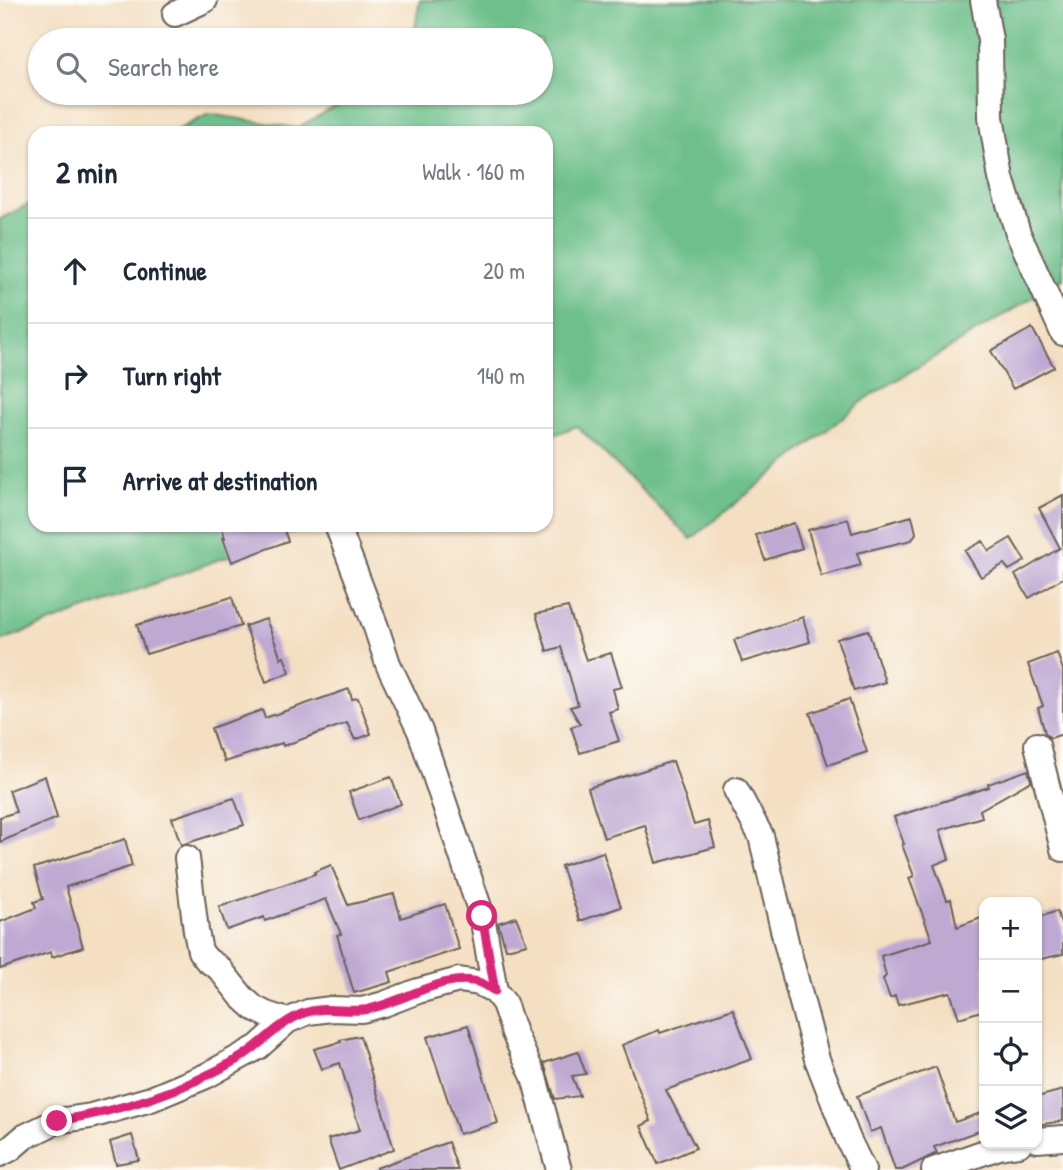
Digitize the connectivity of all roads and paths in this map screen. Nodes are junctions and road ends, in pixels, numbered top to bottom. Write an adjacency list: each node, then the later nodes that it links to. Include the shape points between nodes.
1 (205, 0): 3 (street)
2 (983, 0): 4 (street, via 990,40 991,117 1001,178 1018,233)
3 (175, 15)
4 (1063, 333)
5 (340, 532): 10 (street, via 388,664 421,731 482,916)
6 (1037, 745): 8 (street)
7 (736, 790): 17 (street, via 761,836 817,1059)
8 (1063, 849)
9 (187, 858): 11 (street, via 200,951 254,1008)
10 (495, 991): 11 (street, via 480,983 459,981 362,1010 307,1012); 16 (street, via 534,1077)
11 (287, 1021): 15 (street, via 258,1047 206,1076 150,1099 49,1124)
12 (1063, 1138): 13 (street)
13 (1042, 1140)
14 (993, 1149): 18 (street)
15 (0, 1154)
16 (559, 1170)
17 (863, 1170)
18 (934, 1170)

